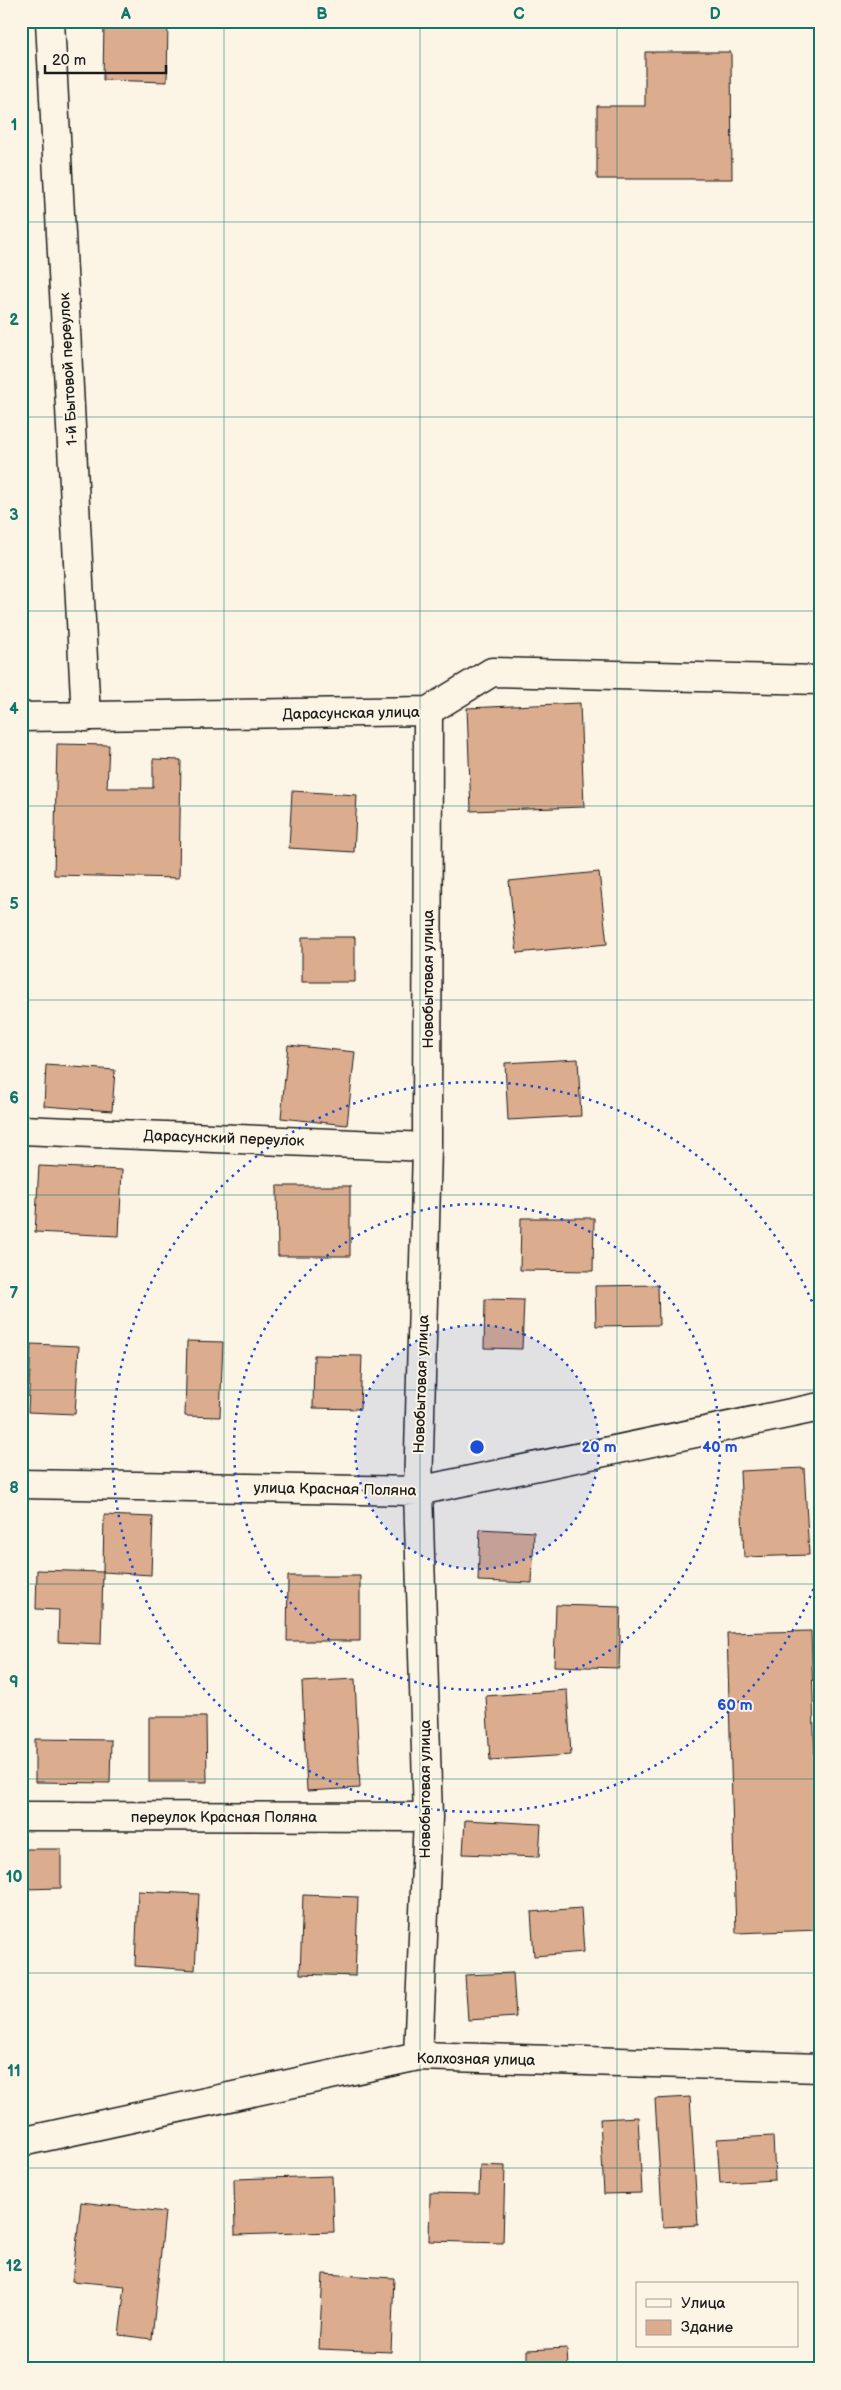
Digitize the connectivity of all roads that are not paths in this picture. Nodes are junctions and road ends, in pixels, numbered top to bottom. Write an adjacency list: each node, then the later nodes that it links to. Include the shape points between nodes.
1 (50, 21): 5 (street, 1-й Бытовой переулок)
2 (820, 680): 3 (street, Дарасунская улица, via 492,672)
3 (428, 712): 5 (street, Дарасунская улица); 7 (street, Новобытовая улица)
4 (21, 717): 5 (street, Дарасунская улица)
5 (86, 718)
6 (21, 1130): 7 (street, Дарасунский переулок)
7 (428, 1147): 10 (street, Новобытовая улица)
8 (820, 1407): 10 (street, улица Красная Поляна)
9 (21, 1484): 10 (street, улица Красная Поляна)
10 (418, 1491): 12 (street, Новобытовая улица)
11 (21, 1816): 12 (street, переулок Красная Поляна)
12 (428, 1817): 13 (street, Новобытовая улица)
13 (418, 2056): 14 (street, Колхозная улица); 15 (street, Колхозная улица)
14 (820, 2068)
15 (21, 2142)

